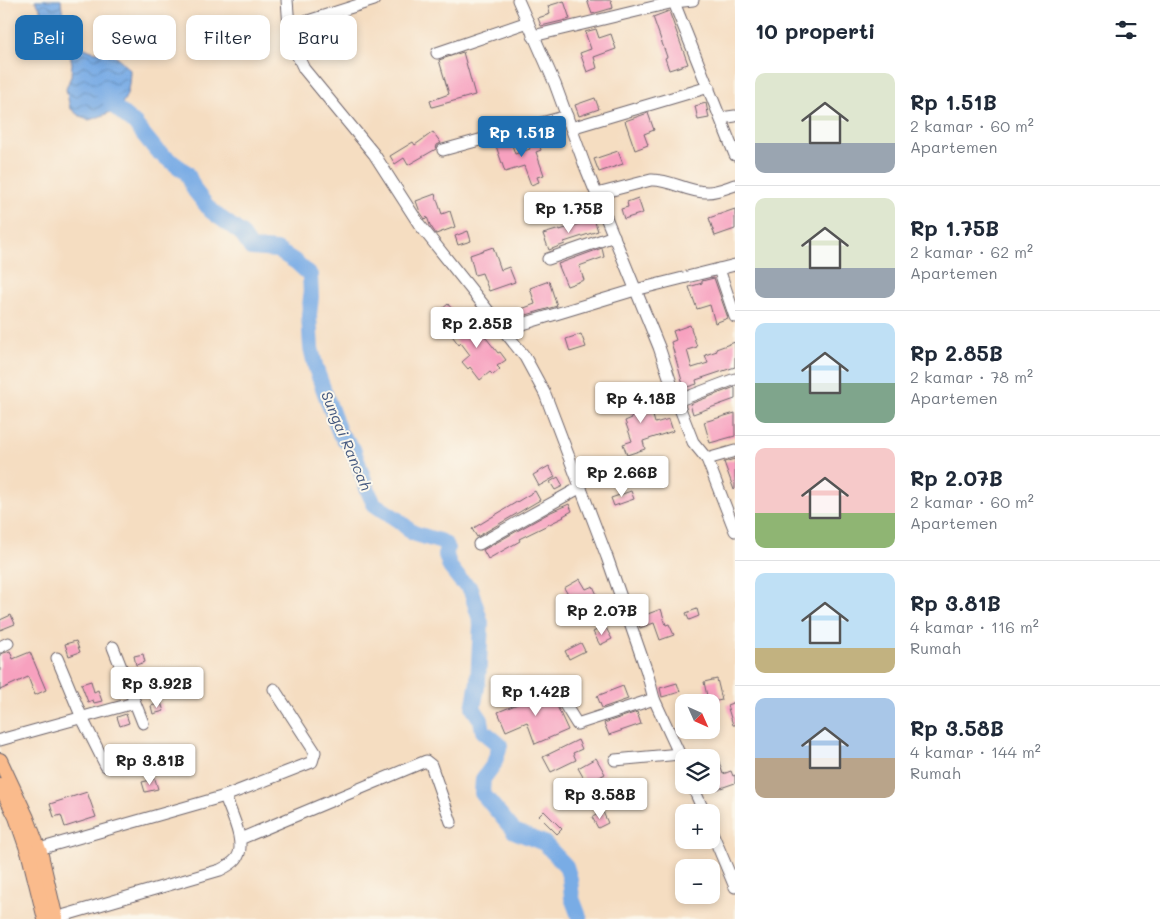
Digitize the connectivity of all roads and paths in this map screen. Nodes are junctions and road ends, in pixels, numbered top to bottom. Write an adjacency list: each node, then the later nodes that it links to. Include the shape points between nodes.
1 (287, 0): 6 (street)
2 (374, 0): 7 (street)
3 (518, 0): 8 (street)
4 (692, 0): 5 (street)
5 (673, 1): 9 (street); 12 (street)
6 (288, 15)
7 (327, 15)
8 (528, 22): 9 (street); 10 (street)
9 (533, 36): 13 (street)
10 (437, 53)
11 (300, 60): 27 (street, via 312,80 369,148 419,224)
12 (709, 87): 15 (street); 16 (street)
13 (567, 116): 16 (street); 17 (street)
14 (735, 116): 15 (street)
15 (721, 118): 18 (street)
16 (571, 128): 20 (street)
17 (442, 150)
18 (735, 155)
19 (735, 185): 20 (street, via 699,192 651,180)
20 (597, 194): 21 (street)
21 (614, 236): 22 (street); 25 (street)
22 (548, 259)
23 (735, 265): 24 (street)
24 (719, 269): 25 (street); 26 (street)
25 (635, 290): 27 (street); 29 (street)
26 (735, 318)
27 (503, 330): 32 (street, via 525,357 545,394)
28 (735, 379): 29 (street)
29 (677, 401): 31 (street, via 693,442)
30 (735, 451): 31 (street)
31 (708, 460): 33 (street)
32 (581, 487): 34 (street); 38 (street)
33 (734, 524)
34 (479, 544)
35 (113, 647): 39 (street)
36 (57, 658): 41 (street)
37 (274, 690): 50 (street, via 315,752 314,758 312,762)
38 (654, 699): 40 (street, via 577,724); 44 (street)
39 (134, 703): 41 (street); 42 (street)
40 (564, 703)
41 (82, 718): 43 (street); 48 (street)
42 (143, 723)
43 (0, 740)
44 (677, 749)
45 (675, 759): 47 (street)
46 (0, 760): 54 (main road)
47 (615, 760)
48 (106, 766)
49 (0, 785): 57 (main road, via 16,817)
50 (225, 796): 52 (street); 54 (street)
51 (451, 822): 52 (street, via 431,765 426,761)
52 (240, 839): 57 (street, via 237,859 220,870)
53 (720, 848): 55 (street)
54 (39, 849): 57 (main road)
55 (732, 872): 56 (street)
56 (735, 887)
57 (52, 919)

